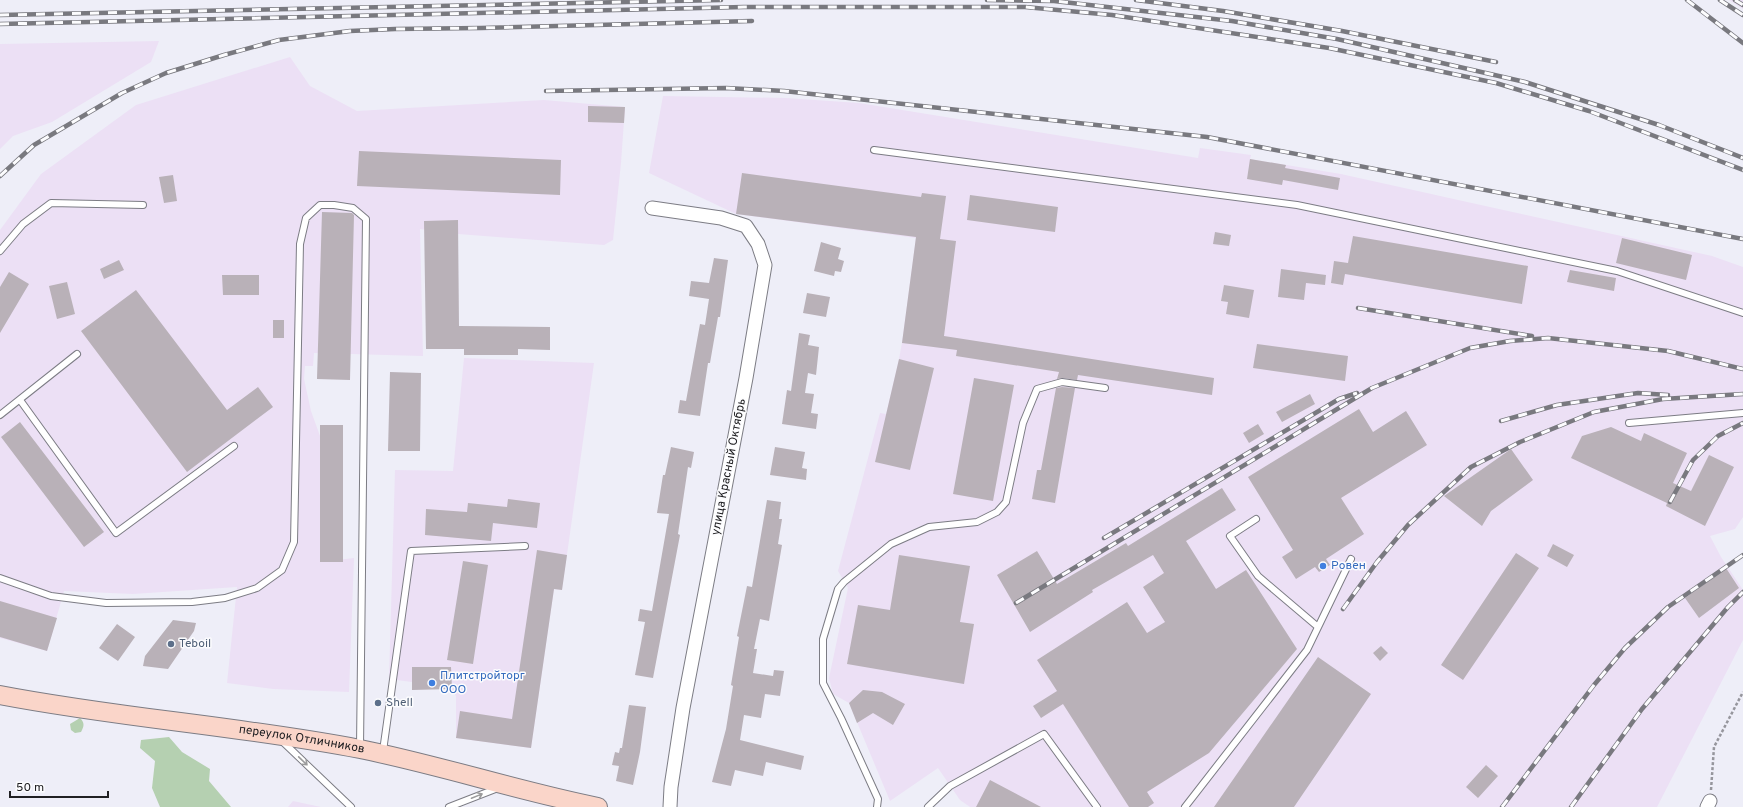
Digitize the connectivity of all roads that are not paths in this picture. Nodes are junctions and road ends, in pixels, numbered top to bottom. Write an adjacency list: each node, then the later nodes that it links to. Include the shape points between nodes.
1 (874, 150): 5 (lane, via 1297,205 1617,271)
2 (143, 205): 4 (lane, via 51,203 23,224)
3 (652, 208): 26 (street, улица Красный Октябрь, via 721,218 746,226 758,244 765,265 683,708)
4 (0, 251)
5 (1743, 313)
6 (77, 354): 8 (lane)
7 (1105, 388): 27 (lane, via 1062,382 1037,389 1023,423 1006,502 997,512 977,522 929,528 891,544 838,589 823,639 823,683 878,799)
8 (20, 400): 10 (lane); 12 (lane, via 116,533)
9 (1743, 413): 11 (lane)
10 (0, 416)
11 (1629, 423)
12 (234, 446)
13 (1256, 519): 17 (lane, via 1230,536 1258,576)
14 (525, 546): 21 (lane, via 411,551)
15 (1351, 559): 17 (lane)
16 (0, 578): 20 (lane, via 51,596 106,603 192,602 225,598 257,588 282,570 294,542 300,244 306,218 320,205 353,208 366,219)
17 (1318, 627): 30 (lane, via 1307,650)
18 (0, 695): 19 (main road, переулок Отличников, via 54,705)
19 (275, 734): 20 (main road, переулок Отличников); 23 (lane, one-way to 23)
20 (360, 749): 21 (main road, переулок Отличников)
21 (382, 754): 22 (main road, переулок Отличников)
22 (505, 785): 24 (lane, one-way to 22); 25 (main road, переулок Отличников)
23 (351, 807)
24 (449, 807)
25 (598, 807)
26 (670, 807)
27 (877, 807)
28 (928, 807): 29 (lane, via 950,786 1044,734)
29 (1097, 807)
30 (1185, 807)

